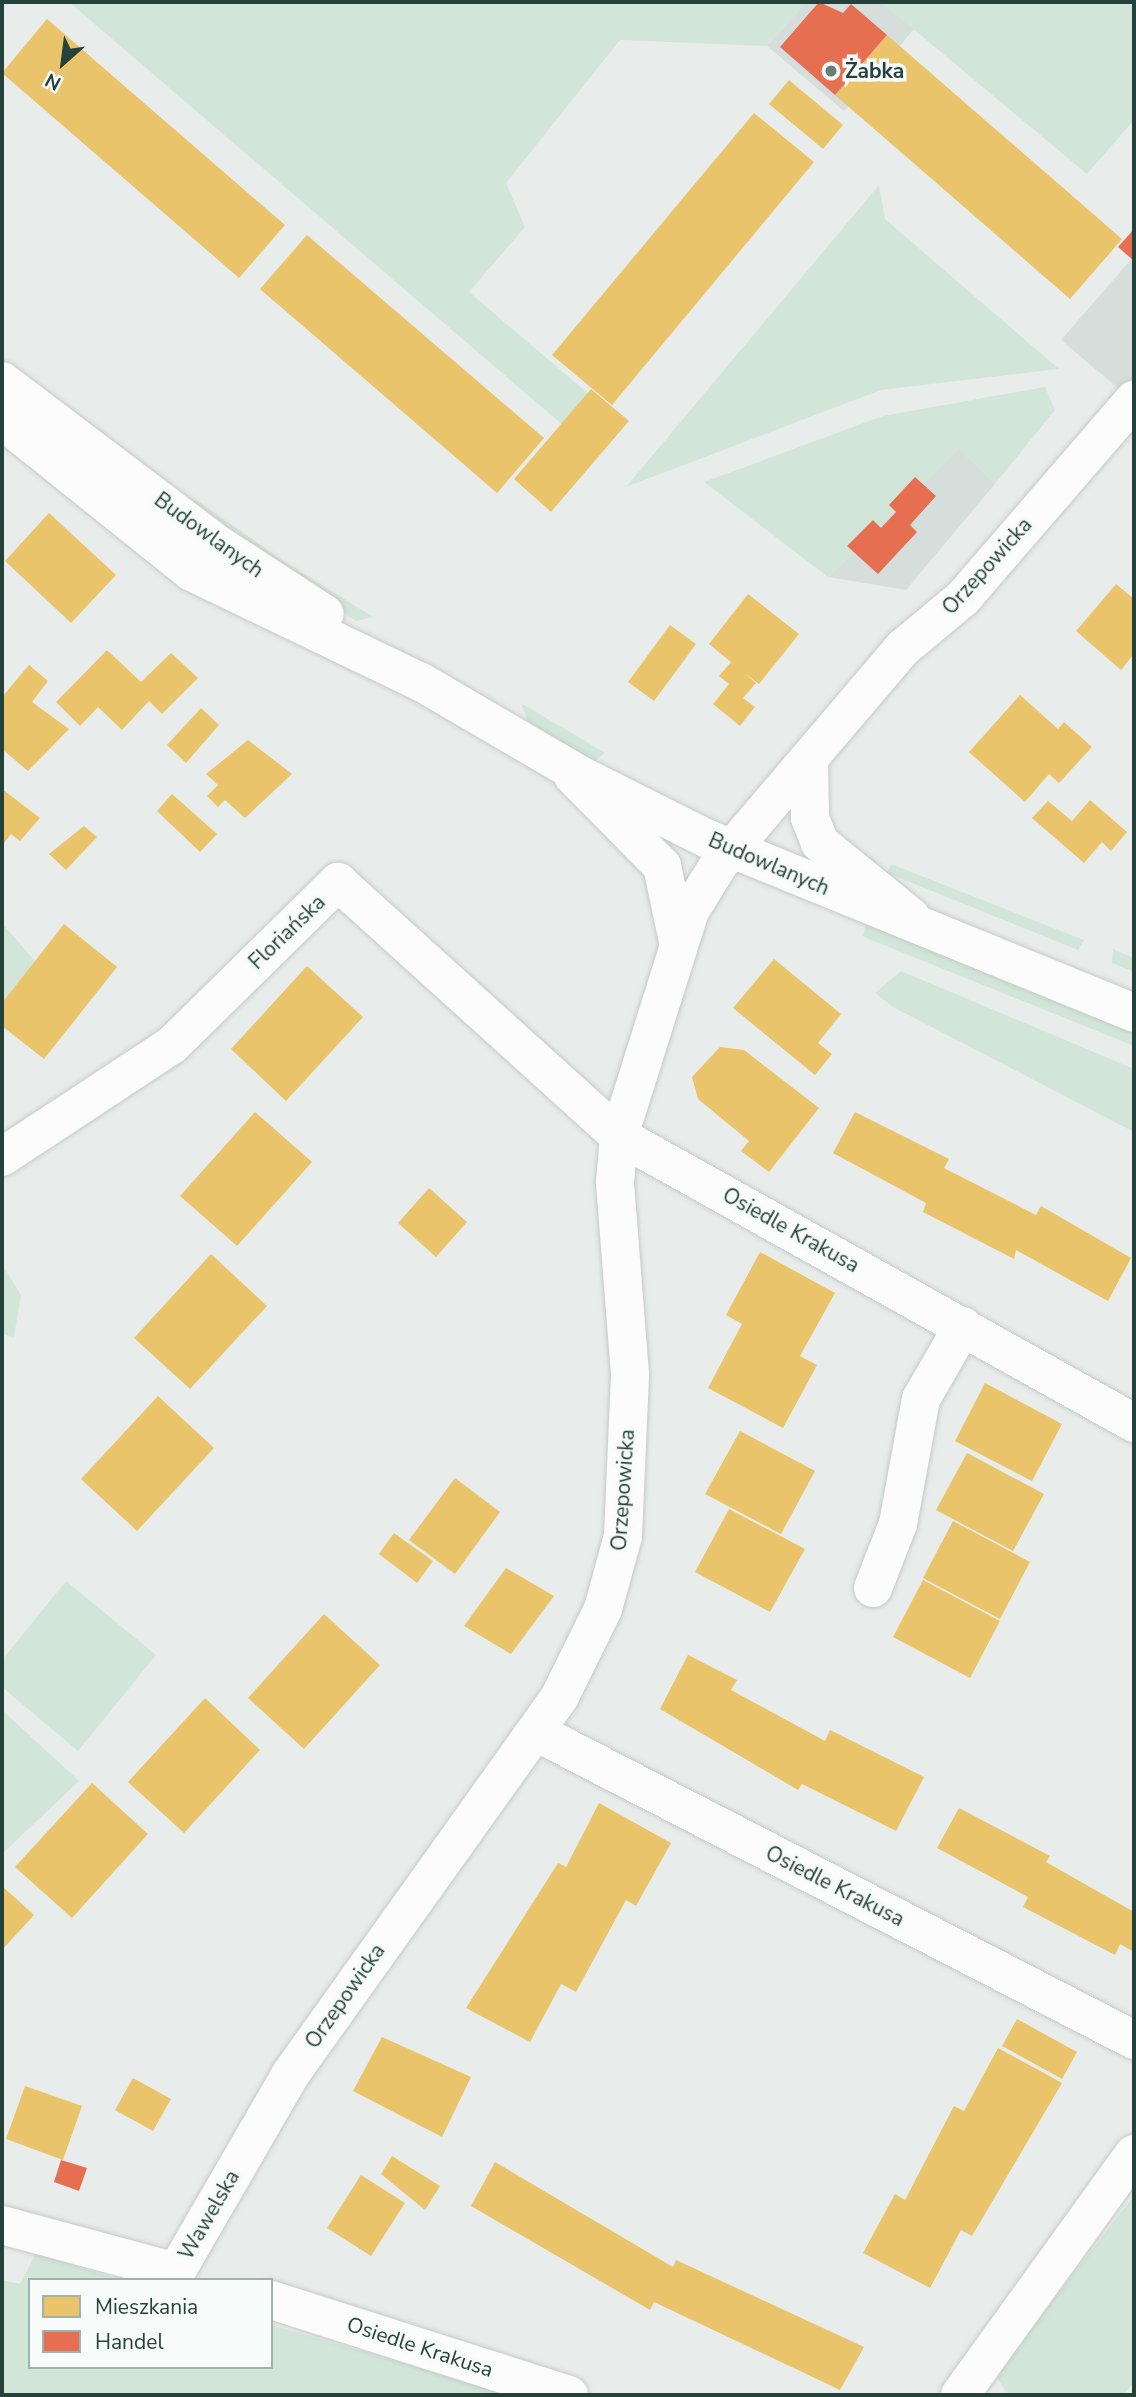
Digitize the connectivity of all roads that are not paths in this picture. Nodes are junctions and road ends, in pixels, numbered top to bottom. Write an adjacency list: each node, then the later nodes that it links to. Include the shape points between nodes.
1 (2, 381): 4 (street, Budowlanych, via 219,545 366,638)
2 (1134, 400): 5 (street, Orzepowicka, via 963,598 903,648)
3 (2, 420): 4 (street, Budowlanych, via 192,572)
4 (421, 682): 6 (street, Budowlanych)
5 (809, 759): 7 (street, Orzepowicka); 8 (street, via 810,818 820,843)
6 (563, 765): 7 (street, Budowlanych); 9 (street, Orzepowicka, via 662,866)
7 (732, 849): 8 (street, Budowlanych); 9 (street, Orzepowicka, via 701,890)
8 (926, 929): 10 (street, Budowlanych)
9 (678, 942): 11 (street, Orzepowicka)
10 (1134, 1013)
11 (619, 1136): 12 (street, Floriańska, via 338,882 172,1045); 13 (street, Osiedle Krakusa); 16 (street, Orzepowicka, via 615,1182 630,1374 623,1536 603,1609)
12 (2, 1157)
13 (963, 1326): 14 (street, Osiedle Krakusa); 15 (street, via 921,1399 898,1524)
14 (1134, 1423)
15 (873, 1588)
16 (536, 1732): 17 (street, Osiedle Krakusa); 18 (street, Orzepowicka)
17 (1134, 2040)
18 (289, 2075): 21 (street, Wawelska)
19 (1134, 2154): 24 (street)
20 (2, 2225): 21 (street, Wawelska)
21 (190, 2276)
22 (273, 2301): 23 (street, Osiedle Krakusa)
23 (569, 2395)
24 (960, 2395)

